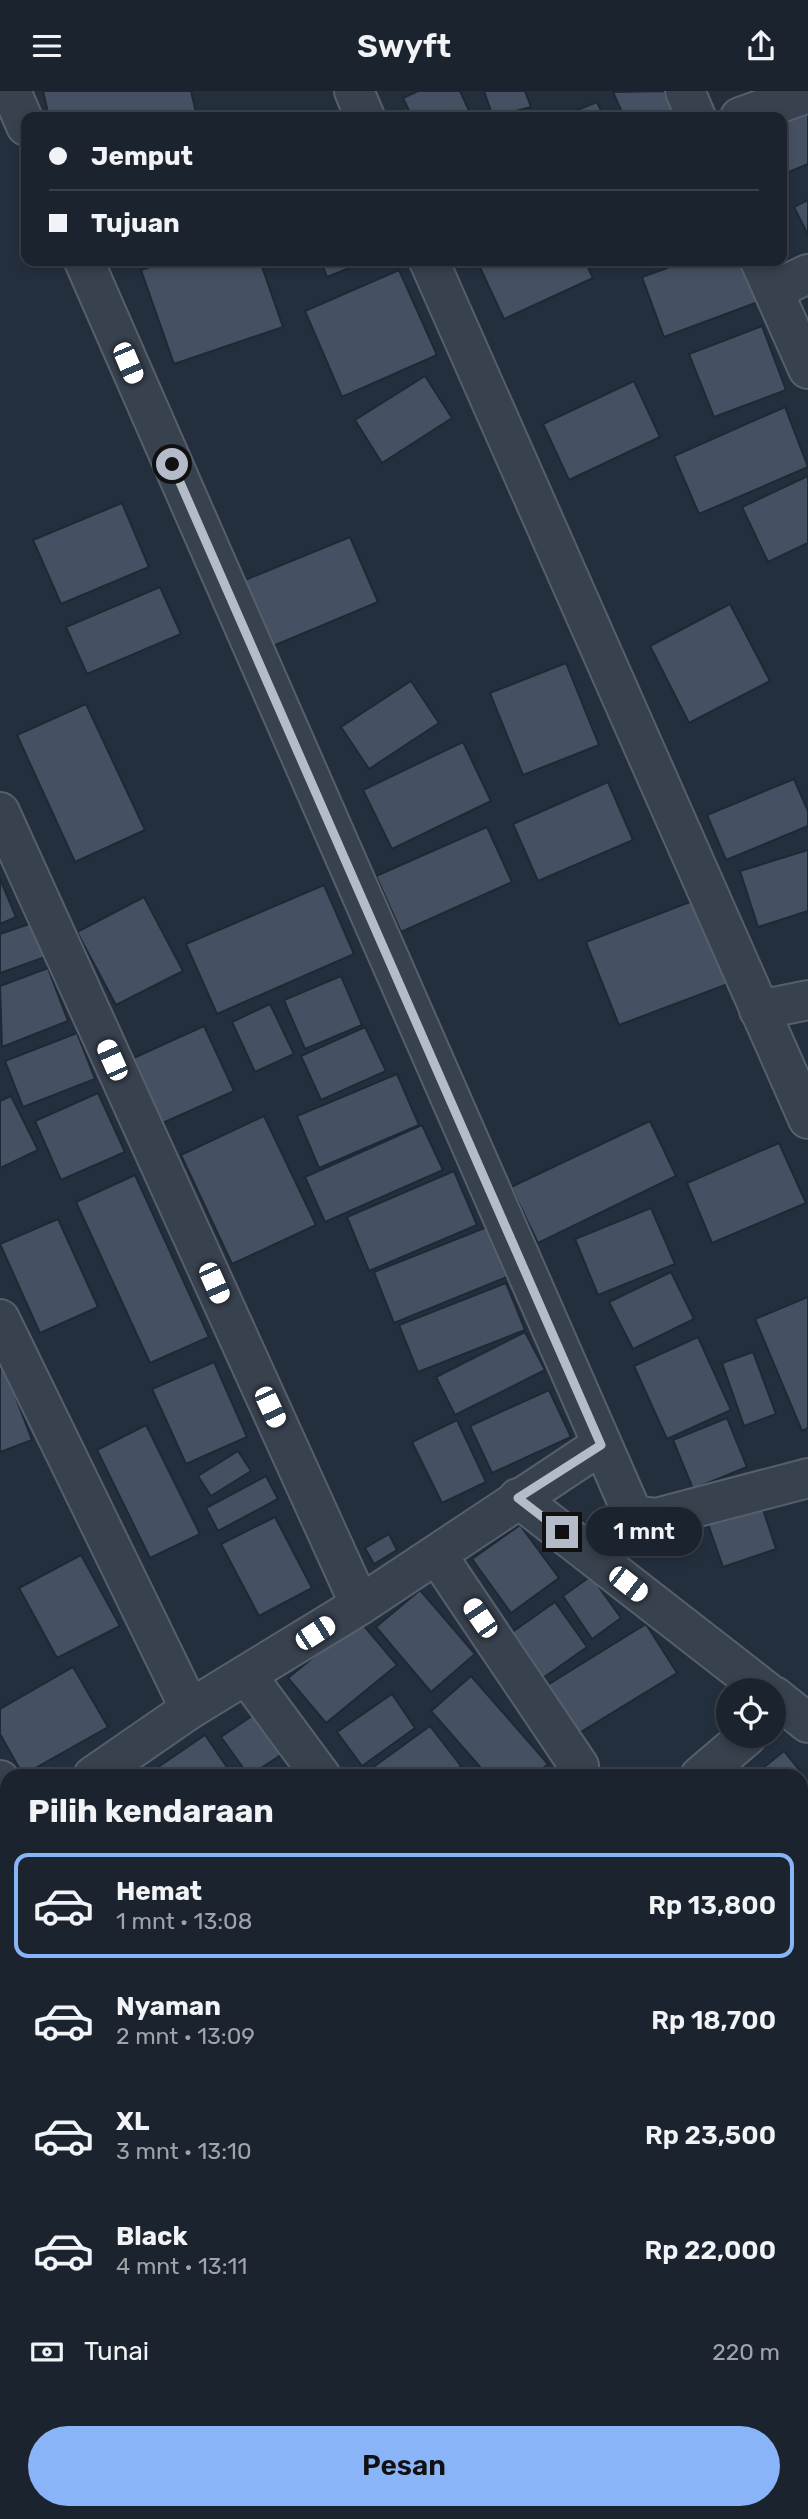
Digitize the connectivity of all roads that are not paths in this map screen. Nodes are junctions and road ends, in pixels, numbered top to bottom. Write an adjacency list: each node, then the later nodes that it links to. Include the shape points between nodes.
1 (11, 91): 6 (street)
2 (685, 91): 4 (street)
3 (808, 93): 5 (street)
4 (694, 112)
5 (754, 112)
6 (21, 115)
7 (86, 266): 17 (street)
8 (439, 266): 14 (street)
9 (808, 274): 10 (street)
10 (767, 276): 11 (street)
11 (808, 369)
12 (0, 812): 21 (street)
13 (808, 1000): 14 (street)
14 (759, 1010): 15 (street)
15 (808, 1119)
16 (0, 1319): 24 (street)
17 (601, 1445): 18 (street, via 630,1508 642,1517 656,1518); 19 (street)
18 (808, 1478)
19 (518, 1498): 20 (street); 23 (street)
20 (437, 1555): 21 (street); 26 (street)
21 (360, 1605): 22 (street)
22 (247, 1676): 24 (street); 28 (street)
23 (747, 1678)
24 (190, 1709): 27 (street)
25 (733, 1748): 29 (street)
26 (579, 1766)
27 (103, 1769)
28 (316, 1769)
29 (708, 1769)

